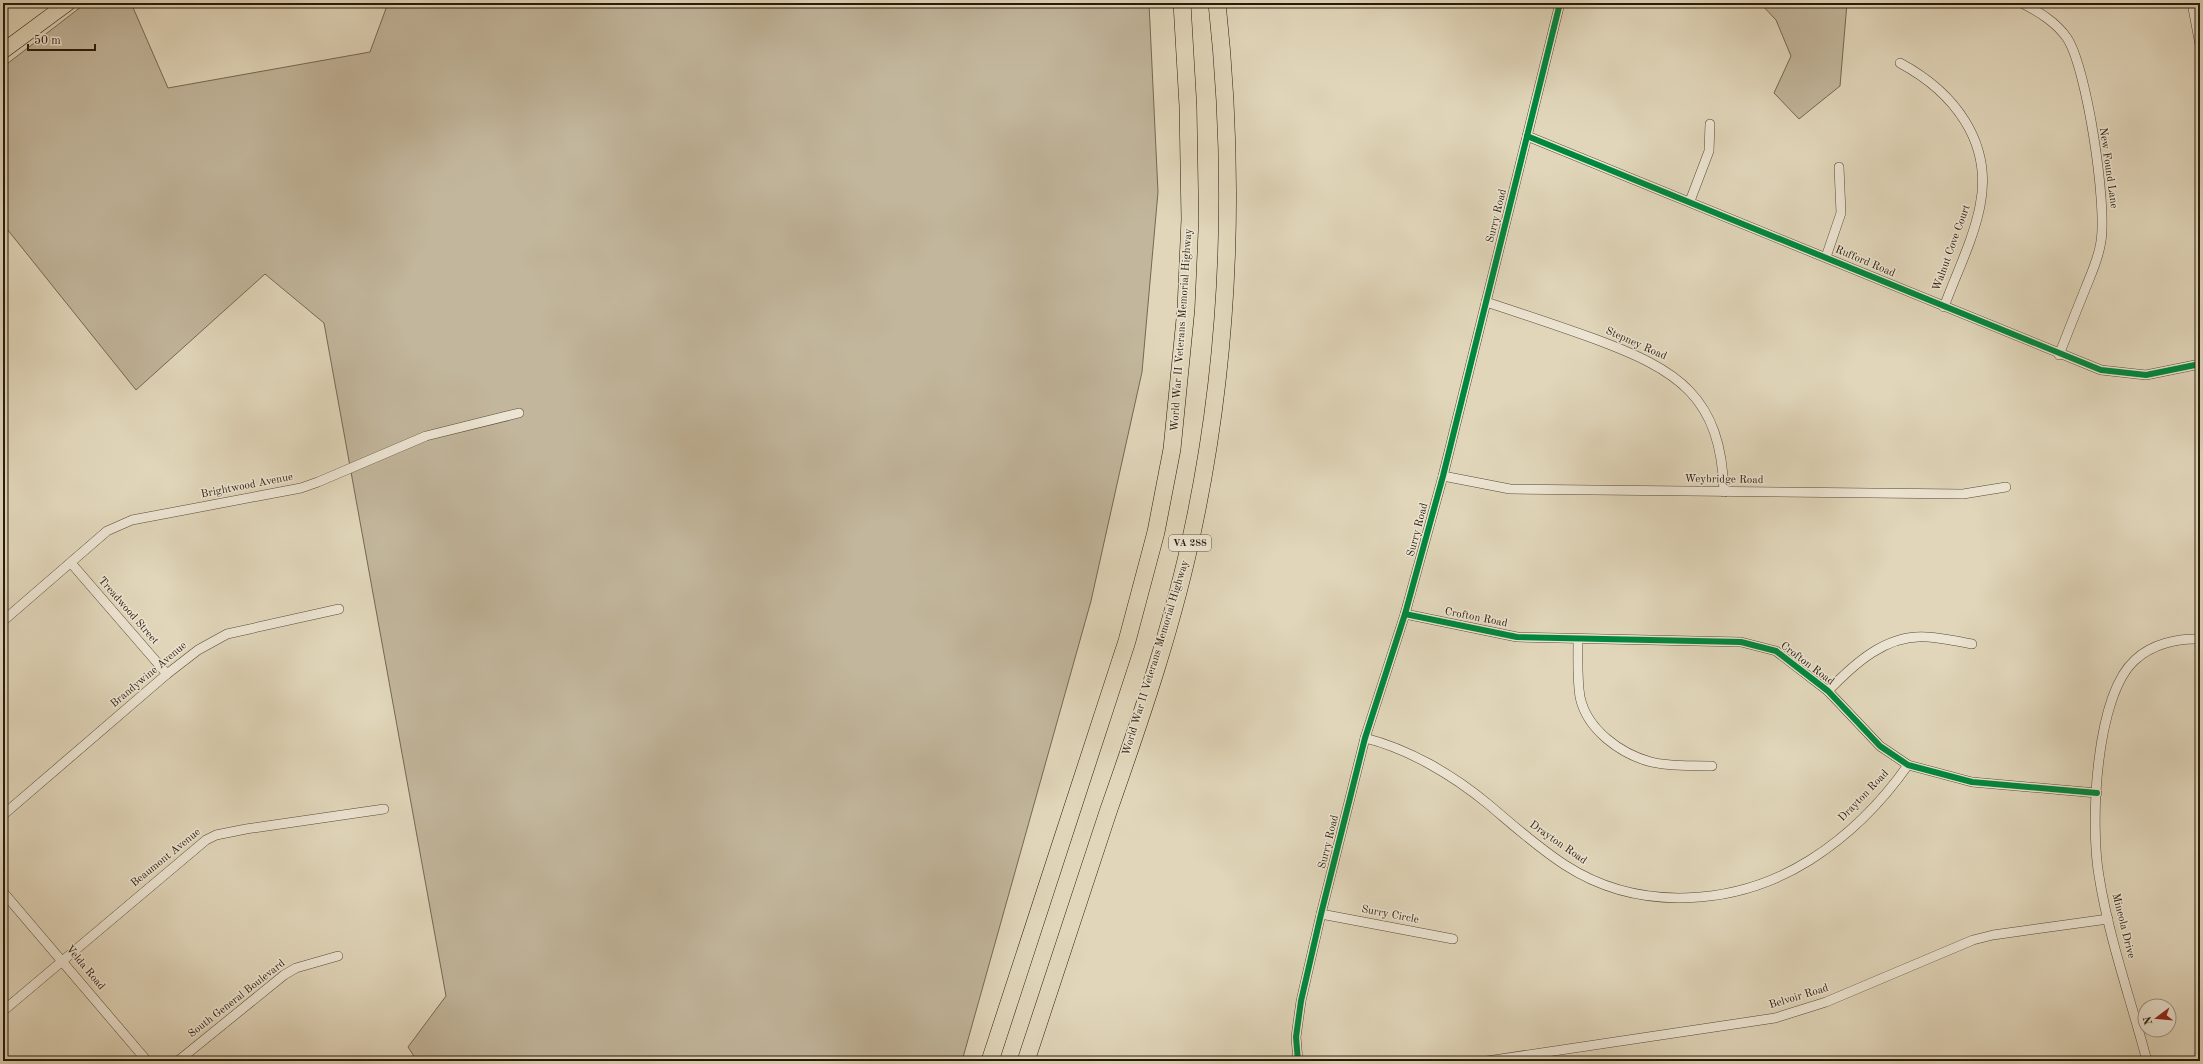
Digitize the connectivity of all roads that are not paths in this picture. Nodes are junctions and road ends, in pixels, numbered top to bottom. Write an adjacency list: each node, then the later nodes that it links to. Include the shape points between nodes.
1 (68, 3): 8 (main road)
2 (1182, 3): 47 (highway, World War II Veterans Memorial Highway / VA 288, via 1189,113 1190,219 1185,316 1172,449 1156,532 1127,641)
3 (1217, 3): 48 (highway, World War II Veterans Memorial Highway / VA 288, via 1228,130 1228,237 1222,341 1204,473 1172,614 1139,722)
4 (1560, 3): 11 (street, Surry Road)
5 (2022, 3): 17 (street, New Found Lane, via 2049,20 2067,38 2073,49 2089,116 2103,209 2098,254)
6 (2192, 3): 7 (street)
7 (2200, 45)
8 (3, 51)
9 (1900, 63): 16 (street, Walnut Cove Court, via 1920,74 1950,99 1970,130 1980,160 1980,206)
10 (1710, 124): 13 (street, via 1709,151)
11 (1527, 136): 13 (street, Rufford Road); 15 (street, Surry Road)
12 (1839, 167): 14 (street, via 1841,212)
13 (1690, 201): 14 (street, Rufford Road)
14 (1826, 257): 16 (street, Rufford Road)
15 (1486, 302): 20 (street, Surry Road); 22 (street, Stepney Road, via 1607,344 1656,365 1681,382 1703,408 1716,434 1724,464)
16 (1944, 307): 17 (street, Rufford Road)
17 (2059, 355): 18 (street, Rufford Road, via 2101,370 2146,375)
18 (2200, 364)
19 (520, 413): 23 (street, Brightwood Avenue, via 426,436 301,488 126,522 107,532)
20 (1443, 476): 22 (street, Weybridge Road, via 1510,489); 25 (street, Surry Road)
21 (2006, 487): 22 (street, Weybridge Road, via 1963,494)
22 (1724, 492)
23 (71, 563): 26 (street, Brightwood Avenue); 30 (street, Treadwood Street)
24 (339, 609): 30 (street, Brandywine Avenue, via 227,634 198,650)
25 (1405, 614): 27 (street, Crofton Road, via 1517,637); 32 (street, Surry Road)
26 (3, 620)
27 (1578, 639): 31 (street, Crofton Road, via 1741,642 1776,651); 34 (street, via 1580,697 1589,718 1608,739 1622,749 1652,762)
28 (2200, 640): 35 (street, Mineola Drive, via 2178,640 2151,649 2134,660 2124,673 2110,702 2104,729)
29 (1972, 644): 31 (street, via 1926,637 1896,640 1870,653)
30 (167, 674): 37 (street, Brandywine Avenue)
31 (1828, 691): 33 (street, Crofton Road, via 1880,746)
32 (1365, 738): 33 (street, Drayton Road, via 1396,748 1449,776 1476,794 1537,845 1583,876 1621,890 1663,898 1721,894 1791,871 1826,849 1857,822 1895,783); 39 (street, Surry Road)
33 (1908, 765): 35 (street, Crofton Road, via 1972,782)
34 (1712, 766)
35 (2097, 793): 40 (street, Mineola Drive, via 2096,856)
36 (384, 809): 43 (street, Beaumont Avenue, via 216,835 206,840)
37 (3, 815)
38 (3, 892): 43 (street, Velda Road)
39 (1321, 914): 41 (street, Surry Circle); 49 (street, Surry Road, via 1301,1001 1296,1037)
40 (2108, 919): 50 (street, Belvoir Road, via 1992,935 1973,940 1826,1002 1775,1018); 51 (street, Mineola Drive)
41 (1453, 939)
42 (338, 956): 46 (street, South General Boulevard, via 296,968 284,975)
43 (64, 962): 44 (street, Beaumont Avenue); 45 (street, Velda Road)
44 (3, 1011)
45 (147, 1061)
46 (178, 1061)
47 (990, 1061)
48 (1026, 1061)
49 (1298, 1061)
50 (1487, 1061)
51 (2148, 1061)

